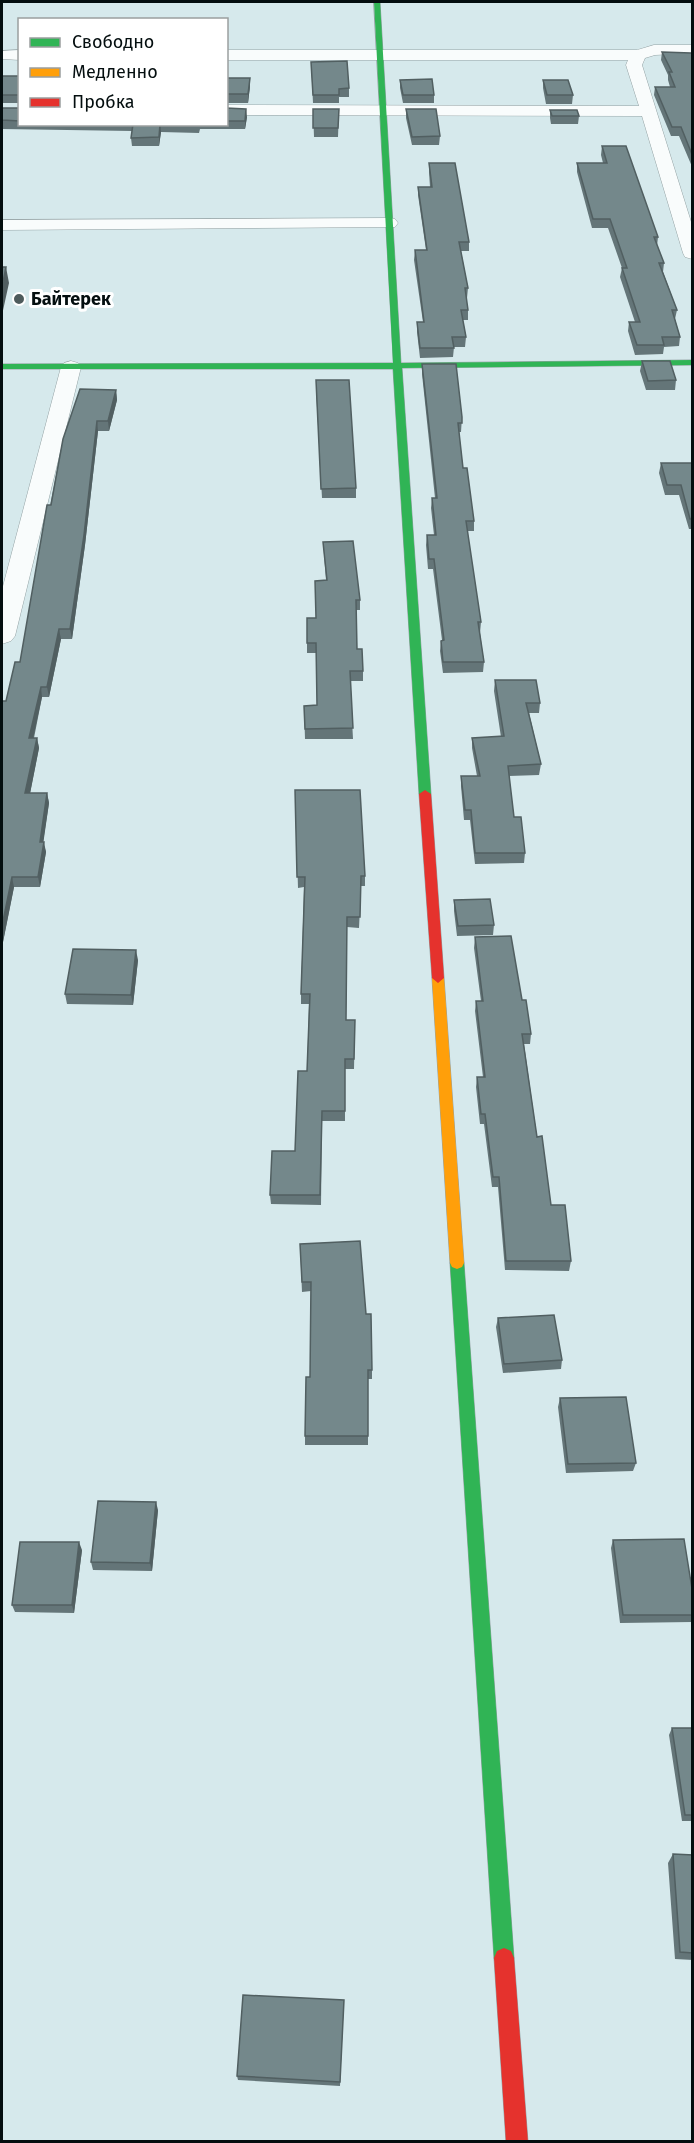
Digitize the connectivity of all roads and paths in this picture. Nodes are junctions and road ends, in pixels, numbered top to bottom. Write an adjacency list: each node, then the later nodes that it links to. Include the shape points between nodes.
1 (377, 2): 7 (street)
2 (693, 49): 6 (street, via 654,50)
3 (2, 55): 4 (street)
4 (18, 55)
5 (228, 55): 7 (street)
6 (638, 55): 7 (street); 10 (street, via 634,65)
7 (380, 56): 8 (street)
8 (383, 109): 9 (street); 10 (street); 11 (street)
9 (228, 110)
10 (648, 111): 13 (street)
11 (389, 223): 12 (street); 15 (street)
12 (2, 225)
13 (693, 253)
14 (693, 362): 15 (street)
15 (398, 366): 17 (street); 19 (street)
16 (2, 367): 17 (street)
17 (71, 367): 18 (street)
18 (2, 636)
19 (517, 2142)

